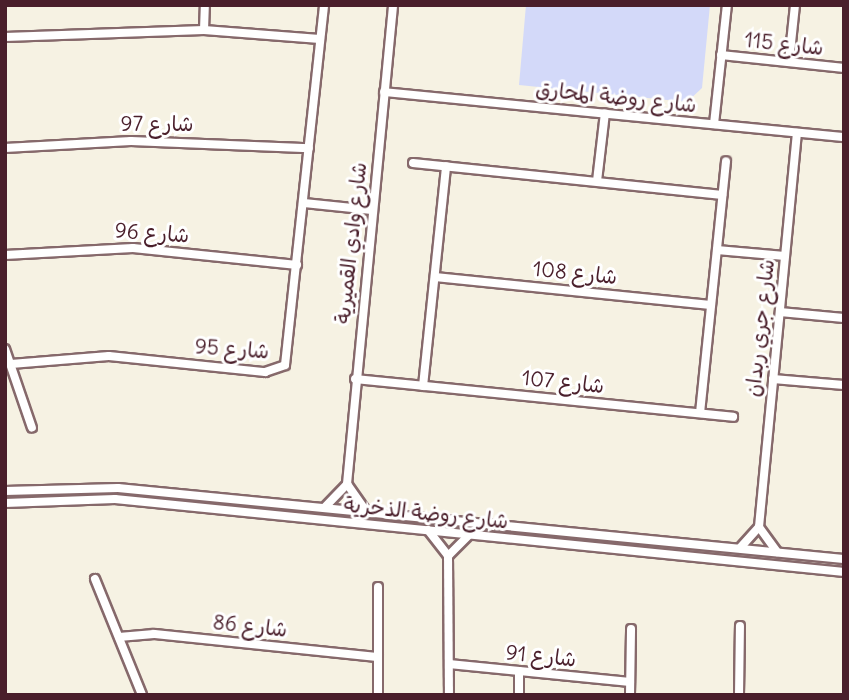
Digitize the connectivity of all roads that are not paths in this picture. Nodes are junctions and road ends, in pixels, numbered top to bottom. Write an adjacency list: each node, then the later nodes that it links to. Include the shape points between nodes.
1 (205, 5): 6 (street)
2 (324, 5): 8 (street, شارع 95)
3 (393, 5): 12 (street, شارع وادي القميرية)
4 (727, 5): 9 (street)
5 (795, 5): 10 (street)
6 (204, 30): 7 (street); 8 (street)
7 (5, 37)
8 (320, 38): 18 (street, شارع 95)
9 (721, 55): 10 (street, شارع 115); 14 (street)
10 (789, 62): 11 (street, شارع 115)
11 (844, 68)
12 (384, 92): 13 (street, شارع روضة المحارق); 25 (street, شارع وادي القميرية)
13 (605, 113): 14 (street, شارع روضة المحارق); 22 (street)
14 (714, 124): 15 (street, شارع روضة المحارق)
15 (797, 133): 16 (street, شارع روضة المحارق); 28 (street, شارع جري ربدان)
16 (844, 137)
17 (5, 148): 18 (street, شارع 97, via 155,141)
18 (309, 148): 24 (street, شارع 95)
19 (726, 161): 23 (street)
20 (413, 163): 21 (street)
21 (446, 166): 22 (street); 30 (street)
22 (597, 181): 23 (street)
23 (722, 195): 26 (street)
24 (304, 203): 25 (street); 29 (street, شارع 95)
25 (372, 211): 36 (street, شارع وادي القميرية)
26 (717, 250): 28 (street); 31 (street)
27 (5, 255): 29 (street, شارع 96, via 133,248)
28 (785, 256): 32 (street, شارع جري ربدان)
29 (297, 265): 35 (street, شارع 95, via 288,358 274,371 109,356)
30 (435, 277): 31 (street, شارع 108); 39 (street)
31 (711, 305): 40 (street)
32 (780, 312): 33 (street); 37 (street, شارع جري ربدان)
33 (844, 318)
34 (5, 349): 35 (street)
35 (11, 364): 42 (street)
36 (355, 379): 39 (street, شارع 107); 43 (street, شارع وادي القميرية)
37 (773, 379): 38 (street); 48 (street, شارع جري ربدان)
38 (844, 385)
39 (423, 386): 40 (street, شارع 107)
40 (700, 413): 41 (street, شارع 107)
41 (733, 416)
42 (32, 428)
43 (347, 485): 46 (street); 47 (street)
44 (5, 491): 46 (street, شارع روضة الذخرية, via 79,485)
45 (5, 503): 49 (street, شارع روضة الذخرية, via 90,498)
46 (325, 507): 47 (street, شارع روضة الذخرية)
47 (366, 511): 51 (street, شارع روضة الذخرية)
48 (759, 527): 51 (street); 52 (street)
49 (428, 530): 50 (street, شارع روضة الذخرية); 53 (street)
50 (470, 535): 53 (street); 55 (street, شارع روضة الذخرية)
51 (740, 548): 52 (street, شارع روضة الذخرية)
52 (777, 552): 54 (street, شارع روضة الذخرية)
53 (448, 556): 62 (street)
54 (844, 559)
55 (844, 572)
56 (95, 579): 60 (street)
57 (378, 587): 61 (street)
58 (740, 626): 65 (street)
59 (631, 629): 64 (street)
60 (119, 638): 61 (street, شارع 86, via 154,634); 66 (street)
61 (378, 657): 67 (street)
62 (449, 664): 63 (street, شارع 91); 68 (street)
63 (519, 671): 64 (street, شارع 91); 69 (street)
64 (630, 682): 70 (street)
65 (739, 694): 71 (street)
66 (142, 695)
67 (378, 695)
68 (449, 695)
69 (519, 695)
70 (630, 695)
71 (750, 695)

